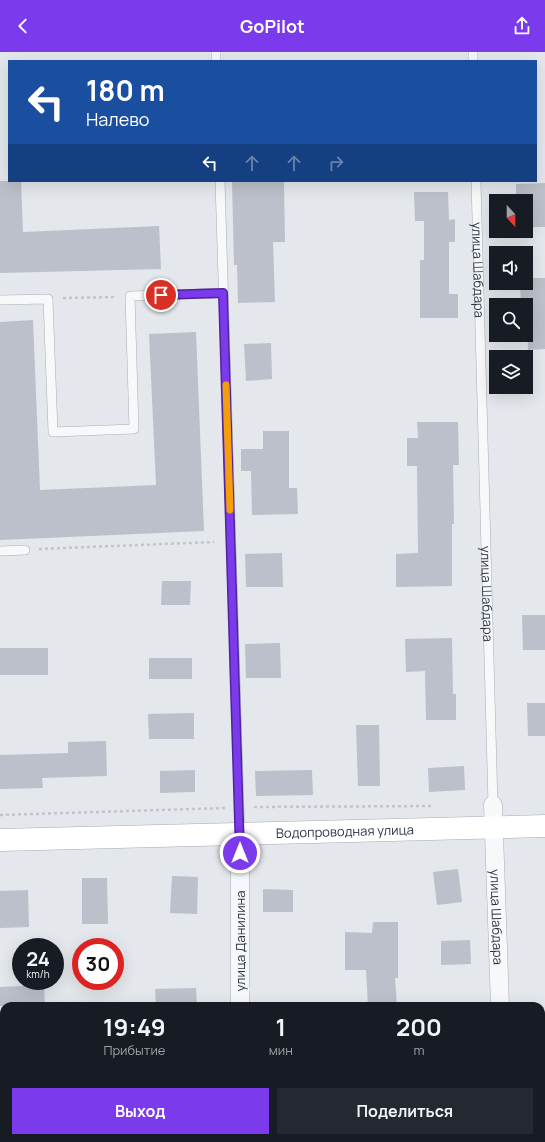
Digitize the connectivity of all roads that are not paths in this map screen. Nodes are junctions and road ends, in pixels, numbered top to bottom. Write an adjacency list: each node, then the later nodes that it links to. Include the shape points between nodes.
1 (220, 182): 3 (lane, улица Данилина)
2 (476, 182): 7 (lane, улица Шабдара)
3 (223, 293): 4 (lane, via 130,296 134,429 53,432 48,299); 10 (lane, улица Данилина)
4 (0, 300)
5 (25, 550): 6 (lane)
6 (0, 551)
7 (493, 805): 9 (street, улица Шабдара)
8 (545, 826): 9 (main road, Водопроводная улица)
9 (494, 828): 10 (main road, Водопроводная улица); 13 (street, улица Шабдара)
10 (240, 834): 11 (main road, Водопроводная улица); 12 (street, улица Данилина)
11 (0, 840)
12 (240, 1002)
13 (500, 1002)

